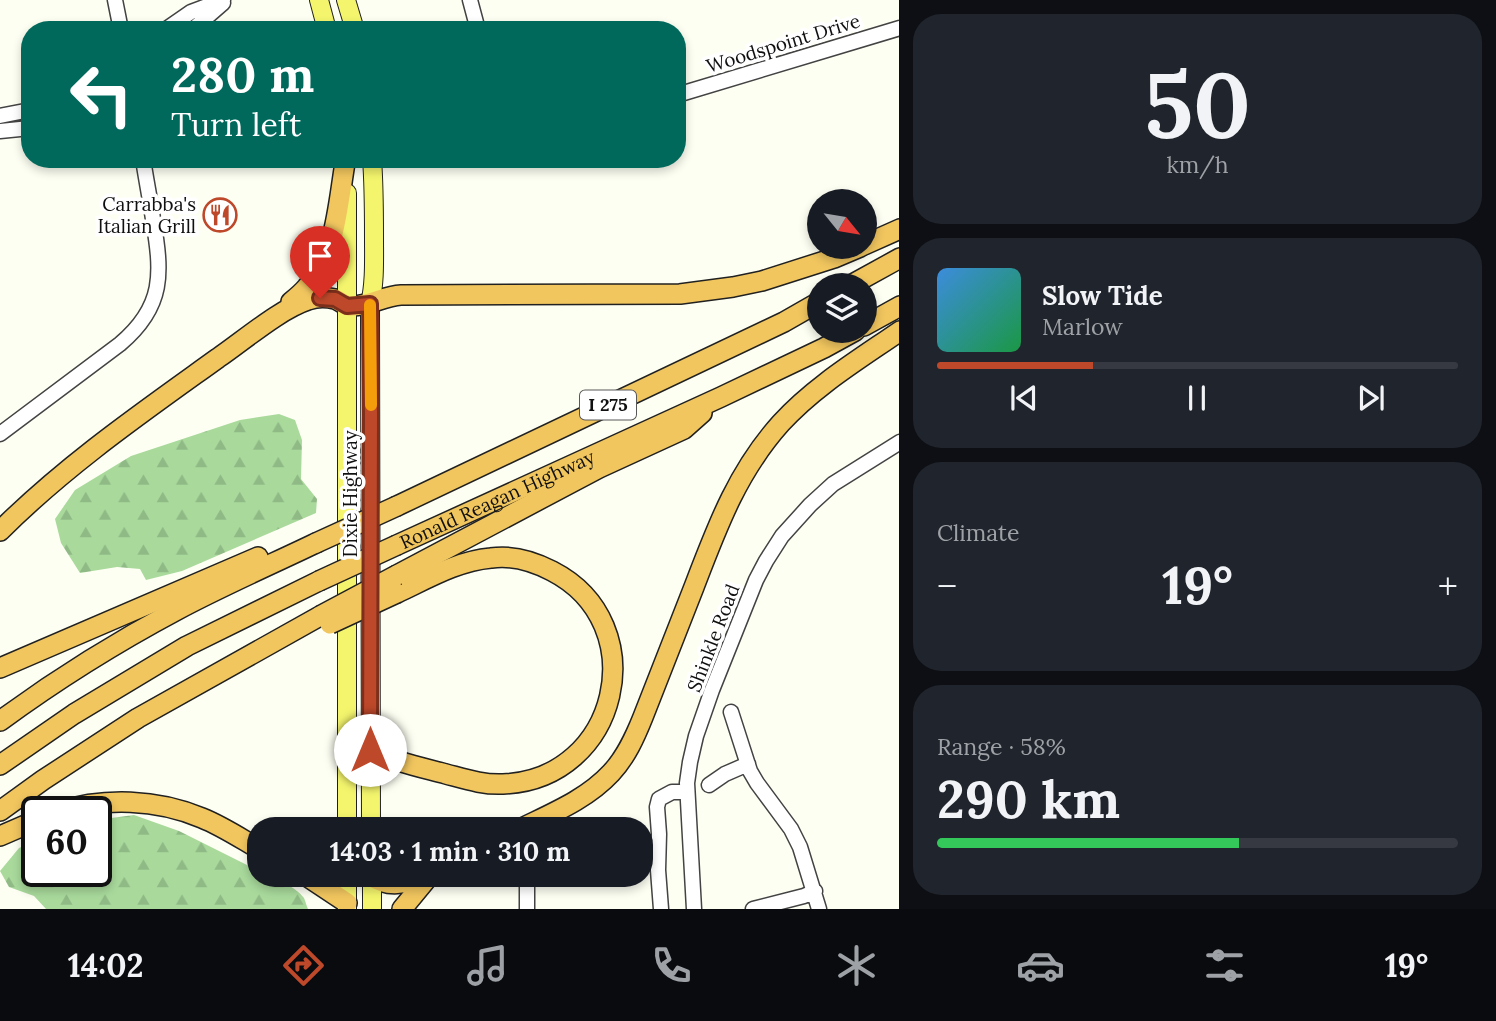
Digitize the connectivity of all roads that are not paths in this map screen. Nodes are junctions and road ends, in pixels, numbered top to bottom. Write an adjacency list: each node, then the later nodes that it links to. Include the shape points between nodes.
1 (115, 0): 7 (street)
2 (225, 0): 8 (street); 9 (street)
3 (319, 0): 10 (main road)
4 (336, 0): 11 (main road)
5 (345, 0): 12 (main road)
6 (470, 0): 13 (street)
7 (119, 21)
8 (178, 21)
9 (202, 21)
10 (325, 21)
11 (342, 21)
12 (352, 21)
13 (476, 21)
14 (899, 28): 15 (street, Woodspoint Drive)
15 (686, 92)
16 (21, 112): 17 (street)
17 (0, 116)
18 (21, 129): 19 (street)
19 (0, 131)
20 (145, 168): 39 (street, via 160,270 149,312 120,344)
21 (348, 168): 34 (highway, via 325,259 308,287)
22 (349, 168): 31 (main road, Dixie Highway)
23 (352, 168): 30 (main road, via 365,210 365,290)
24 (372, 168): 30 (main road, Dixie Highway, via 374,285)
25 (899, 229): 26 (highway)
26 (877, 239)
27 (899, 258): 29 (highway)
28 (831, 259): 30 (highway, via 733,288 680,294 389,296)
29 (872, 273)
30 (370, 304): 31 (highway); 47 (main road, Dixie Highway)
31 (347, 306): 34 (highway, via 335,299 312,298); 54 (main road, Dixie Highway)
32 (899, 306): 35 (highway)
33 (807, 308): 42 (highway, Ronald Reagan Highway / I 275, bridge)
34 (273, 319): 41 (highway, via 64,472)
35 (877, 319)
36 (899, 331): 56 (highway, via 811,395 768,439 740,479 719,521 623,758 594,789)
37 (833, 343): 38 (highway, Ronald Reagan Highway / I 275)
38 (721, 397): 43 (highway, via 684,429 599,468); 49 (highway, Ronald Reagan Highway / I 275, bridge, via 187,646)
39 (0, 434)
40 (899, 442): 51 (street, Shinkle Road, via 833,484 782,536 766,561 696,736)
41 (0, 531)
42 (316, 543): 44 (highway, via 276,549); 46 (highway, Ronald Reagan Highway / I 275, via 177,610 42,690)
43 (397, 584): 47 (highway, via 494,557 538,564 575,587 597,614 611,650 612,687 596,731 580,750 558,768 525,781 480,783); 53 (highway, bridge, via 204,679)
44 (0, 668)
45 (731, 712): 48 (street)
46 (0, 721)
47 (370, 750): 55 (main road, Dixie Highway)
48 (748, 764): 50 (street); 65 (street, via 791,829)
49 (0, 765)
50 (709, 785)
51 (687, 792): 70 (street, via 672,792 659,799 657,807); 71 (street, Shinkle Road)
52 (112, 803): 59 (highway, via 182,811)
53 (0, 811)
54 (346, 817)
55 (371, 817)
56 (543, 817)
57 (21, 827): 58 (highway)
58 (0, 836)
59 (247, 842)
60 (321, 887): 66 (highway)
61 (347, 887): 66 (main road)
62 (371, 887): 67 (main road)
63 (419, 887): 68 (highway)
64 (527, 887): 69 (street)
65 (814, 891): 72 (street); 73 (street)
66 (347, 906)
67 (372, 909)
68 (402, 909)
69 (527, 909)
70 (661, 909)
71 (694, 909)
72 (753, 909)
73 (820, 909)

